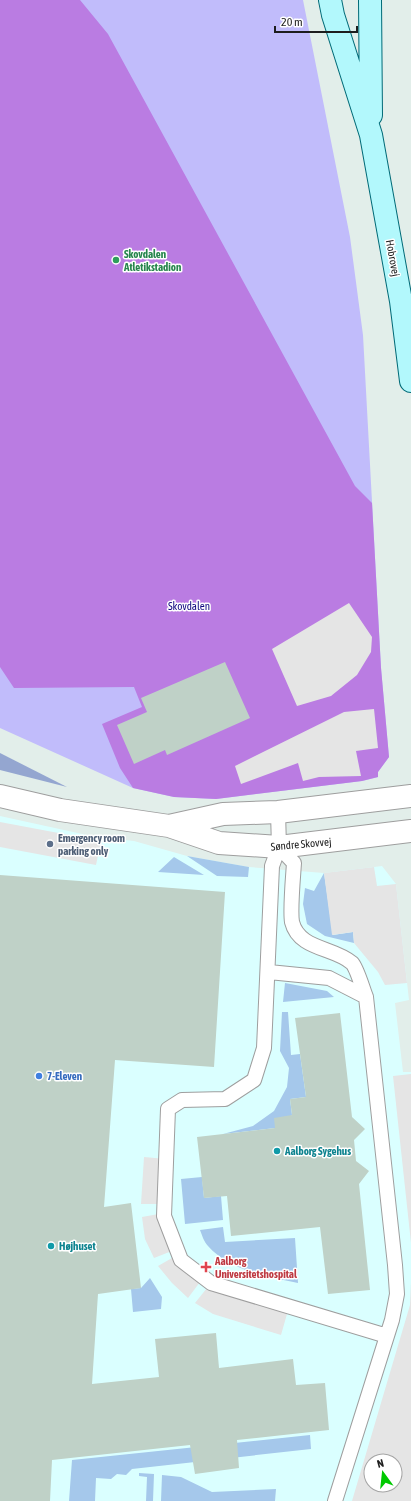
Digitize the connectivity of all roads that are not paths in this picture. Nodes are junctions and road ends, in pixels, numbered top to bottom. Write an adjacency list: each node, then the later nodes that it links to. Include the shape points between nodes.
1 (330, 0): 3 (main road, Hobrovej)
2 (370, 3): 3 (main road, Hobrovej)
3 (371, 135): 4 (main road, Hobrovej, via 401,301)
4 (411, 381)
5 (0, 796): 8 (street, Søndre Skovvej, via 60,810)
6 (411, 796): 7 (street, Søndre Skovvej)
7 (278, 812): 8 (street, Søndre Skovvej, via 222,814); 10 (lane)
8 (170, 826): 10 (street, Søndre Skovvej, via 219,843)
9 (411, 831): 10 (street, Søndre Skovvej)
10 (279, 847): 11 (lane, via 272,866); 12 (lane, via 294,863 292,922 298,934 309,944 331,952 352,964)
11 (269, 972): 12 (lane, via 329,978); 13 (lane, via 264,1048 254,1080 225,1099 182,1100 168,1109 164,1216 181,1260 211,1283)
12 (366, 997): 13 (lane, via 397,1294)
13 (387, 1336): 14 (lane)
14 (335, 1501)

